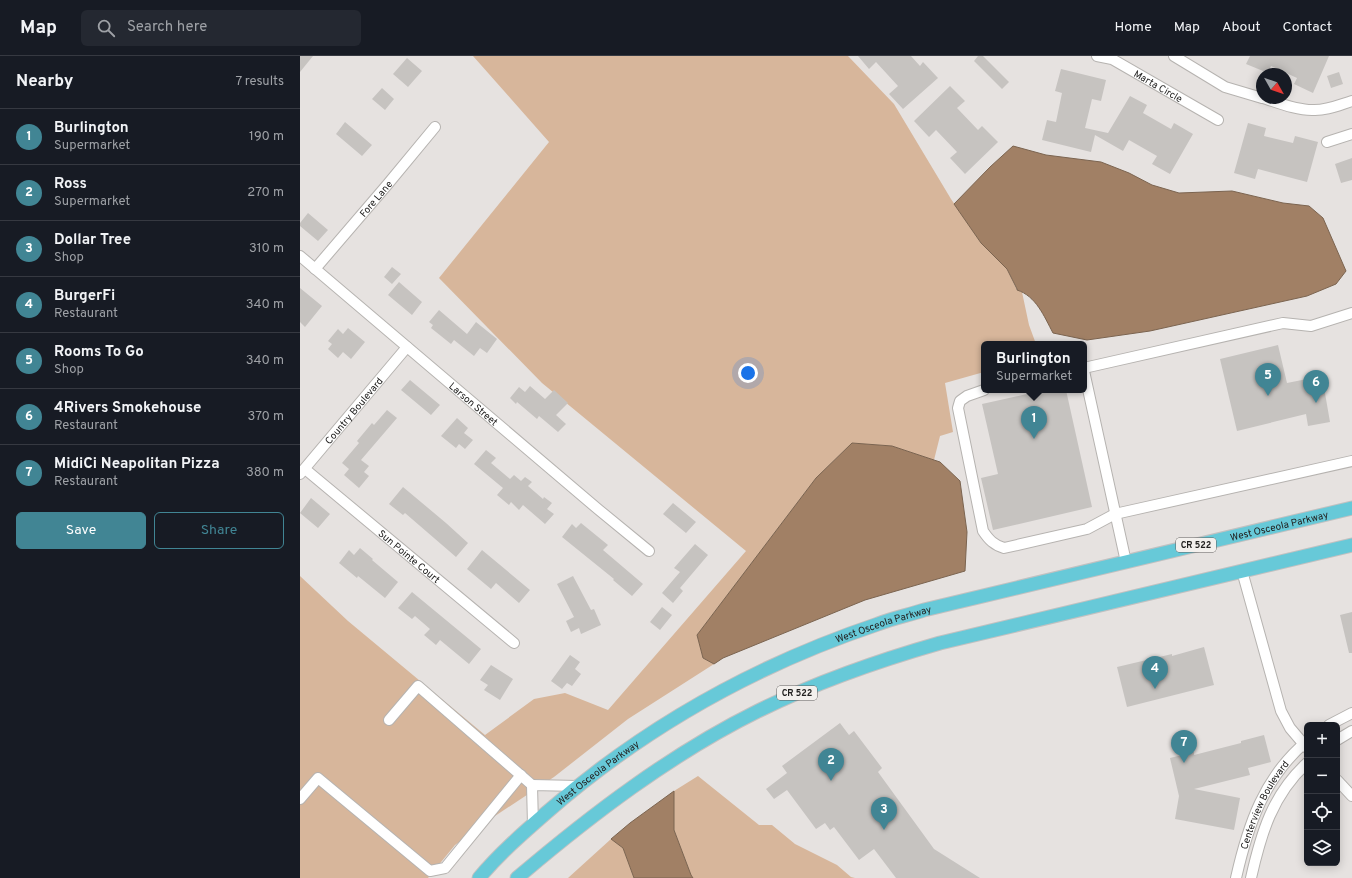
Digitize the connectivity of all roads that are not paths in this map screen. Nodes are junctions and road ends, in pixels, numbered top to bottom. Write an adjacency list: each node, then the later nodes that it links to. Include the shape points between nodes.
1 (1097, 56): 6 (street, Marta Circle, via 1112,59)
2 (1174, 56): 3 (street, via 1225,87)
3 (1256, 96)
4 (1352, 101): 5 (street, via 1313,111)
5 (1283, 104)
6 (1218, 120)
7 (435, 127): 11 (street, Fore Lane)
8 (1352, 134): 9 (street)
9 (1327, 142)
10 (300, 256): 11 (street, Larson Street)
11 (315, 269): 13 (street, Larson Street)
12 (1352, 313): 14 (street, via 1311,326 1283,323)
13 (408, 347): 18 (street, Country Boulevard); 22 (street, Larson Street)
14 (1087, 368)
15 (1087, 383): 20 (street)
16 (981, 391): 20 (street, via 960,401 958,408 983,531 988,539 1004,548 1087,529)
17 (1352, 461): 20 (street)
18 (302, 471): 25 (street, Sun Pointe Court)
19 (1352, 508): 23 (main road, West Osceola Parkway / CR 522)
20 (1115, 514): 23 (street)
21 (1352, 545): 24 (main road, CR 522)
22 (649, 551)
23 (1126, 562): 37 (main road, West Osceola Parkway / CR 522, via 924,610 824,643 774,664 689,709)
24 (1242, 571): 31 (street, via 1281,711 1290,728); 43 (main road, CR 522, via 940,643 887,658 804,690 717,733 673,760 589,819)
25 (514, 643)
26 (1352, 713): 28 (street)
27 (389, 720): 34 (street, via 418,686)
28 (1335, 722)
29 (1352, 731): 30 (street)
30 (1340, 738)
31 (1304, 742)
32 (1304, 746): 44 (street, Centerview Boulevard, via 1276,776 1257,807 1246,837)
33 (1304, 766): 45 (street, Centerview Boulevard, via 1275,803 1260,840)
34 (521, 776): 36 (street); 41 (street, via 445,868)
35 (1340, 783): 38 (street)
36 (532, 785): 37 (street); 40 (street)
37 (578, 786): 40 (main road, West Osceola Parkway / CR 522)
38 (1352, 796)
39 (300, 799): 41 (street, via 318,778)
40 (533, 825): 42 (main road, West Osceola Parkway / CR 522)
41 (427, 874)
42 (479, 878)
43 (517, 878)
44 (1236, 878)
45 (1251, 878)

